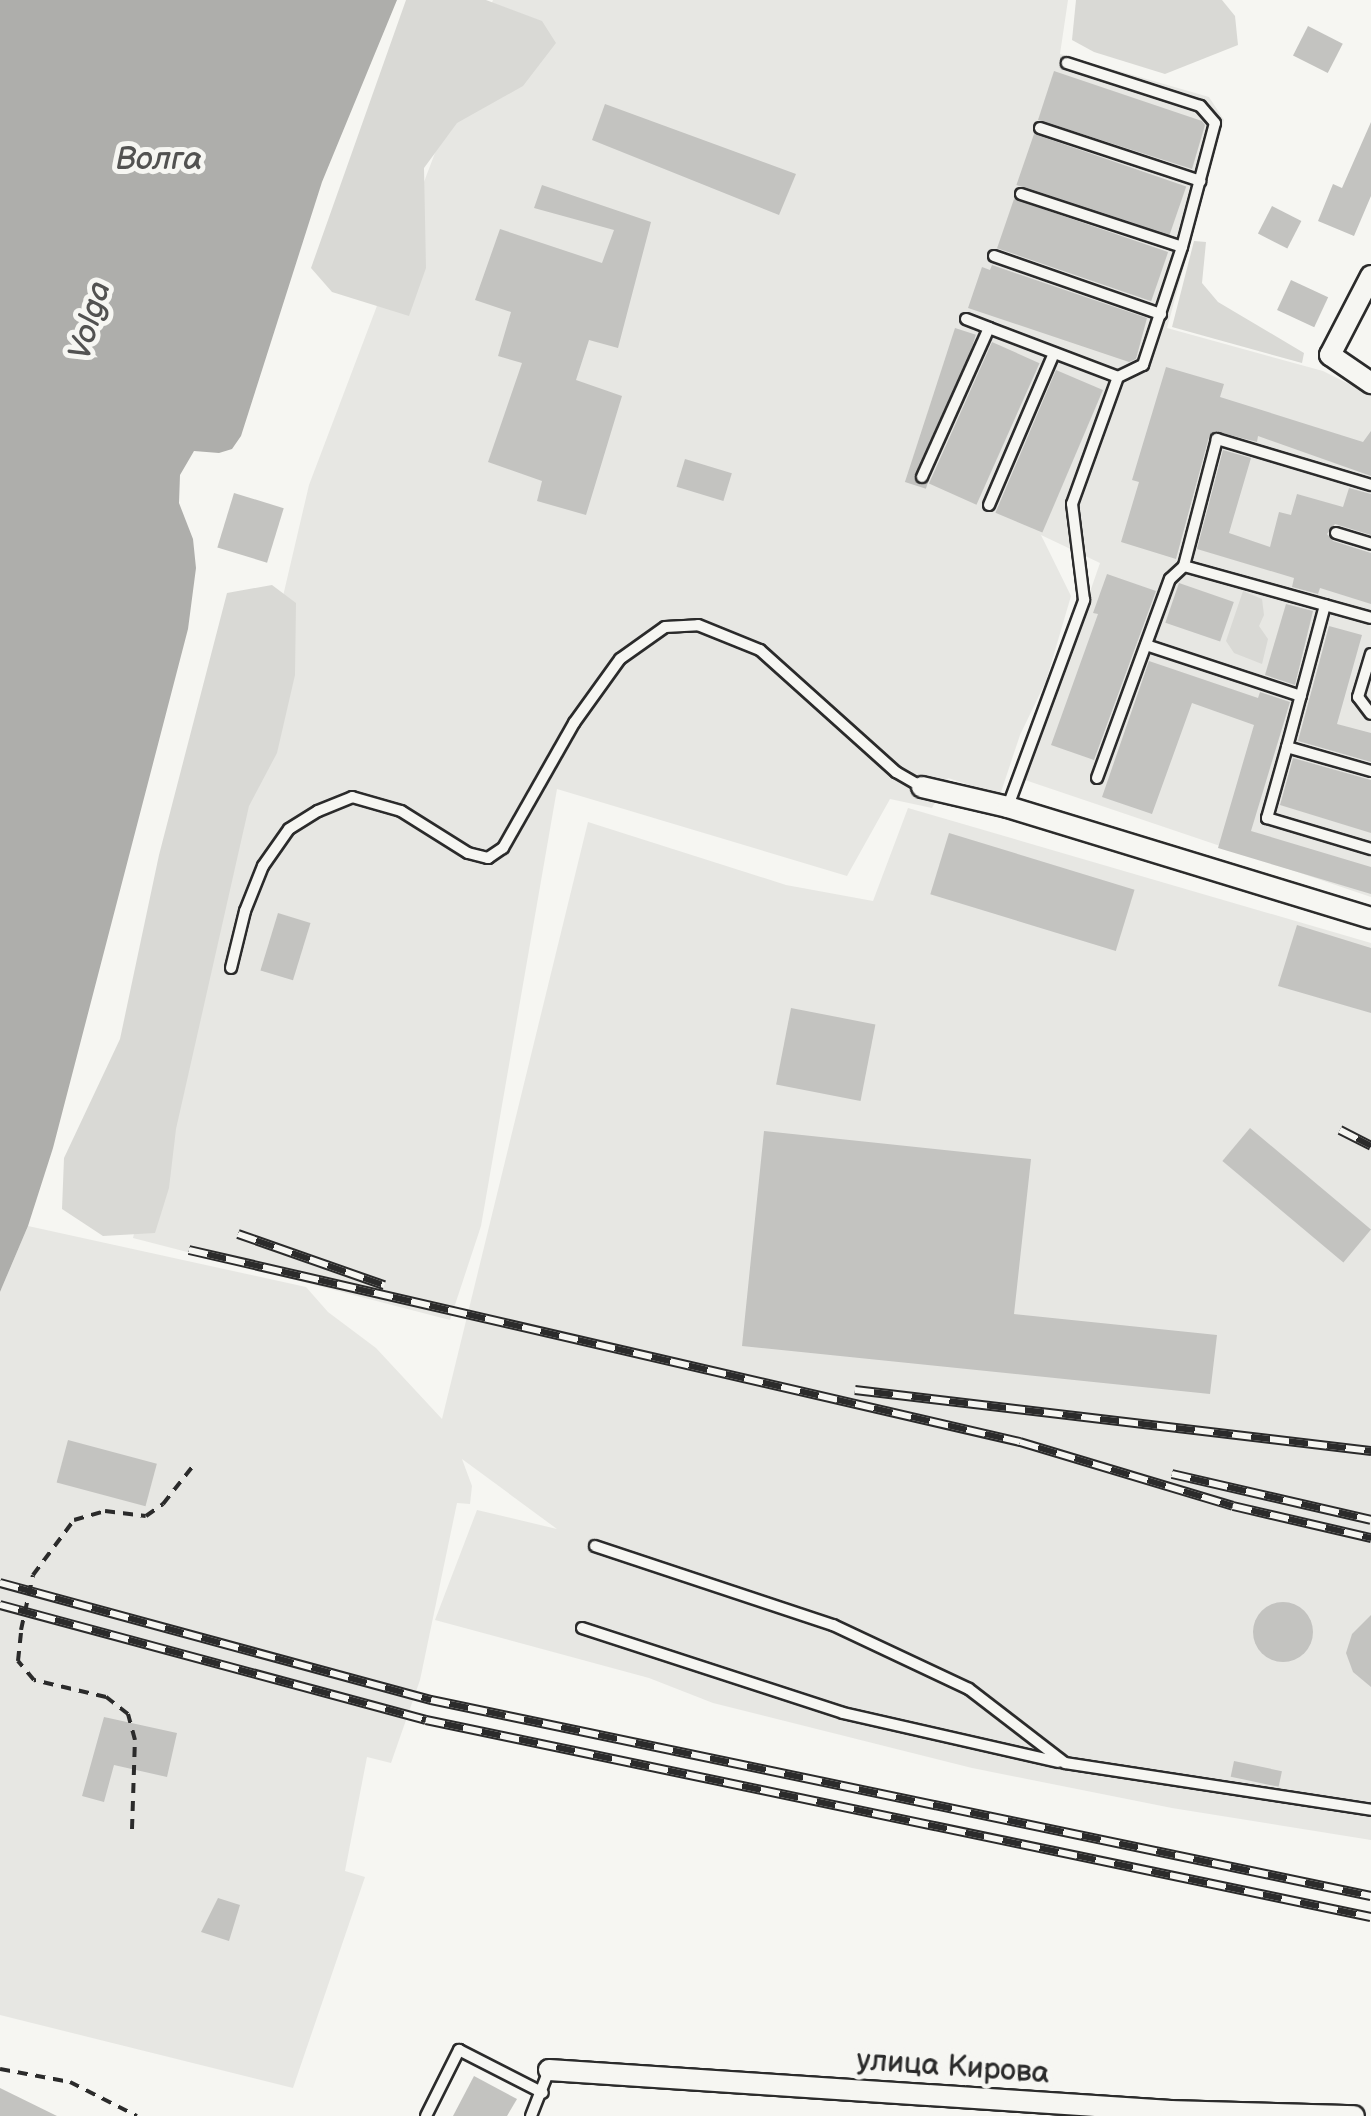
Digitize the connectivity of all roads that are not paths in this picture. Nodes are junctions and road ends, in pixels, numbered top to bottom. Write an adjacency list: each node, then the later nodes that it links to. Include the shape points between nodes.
1 (1066, 63): 3 (lane, via 1200,106 1215,123)
2 (1040, 128): 3 (lane)
3 (1200, 181): 5 (lane)
4 (1022, 194): 5 (lane)
5 (1182, 247): 8 (lane)
6 (994, 256): 8 (lane)
7 (1371, 276): 13 (street, via 1330,354)
8 (1162, 314): 12 (lane, via 1143,364)
9 (966, 319): 10 (lane)
10 (989, 328): 11 (lane); 14 (lane)
11 (1054, 352): 12 (lane); 16 (lane)
12 (1118, 377): 30 (lane, via 1072,504 1084,600)
13 (1371, 383)
14 (922, 478)
15 (1371, 484): 19 (lane, via 1217,439)
16 (989, 505)
17 (1336, 533): 18 (lane)
18 (1371, 544)
19 (1184, 566): 20 (lane); 22 (lane, via 1170,579)
20 (1325, 605): 21 (lane); 24 (lane)
21 (1371, 618)
22 (1146, 645): 24 (lane); 28 (lane)
23 (1371, 654): 25 (lane, via 1358,697)
24 (1301, 696): 26 (lane)
25 (1371, 714)
26 (1287, 747): 27 (lane); 31 (lane, via 1267,818)
27 (1371, 772)
28 (1097, 778)
29 (922, 787): 30 (street); 33 (lane, via 896,772 760,650 698,626 665,627 620,659 574,723 503,848 488,858 468,853 400,811 352,797 318,810 289,830 263,866)
30 (1008, 807): 32 (street)
31 (1371, 849)
32 (1371, 918)
33 (231, 968)
34 (594, 1546): 36 (lane, via 850,1633 969,1689)
35 (582, 1628): 36 (lane, via 843,1714)
36 (1065, 1763): 37 (lane)
37 (1371, 1810)
38 (549, 2070): 39 (lane); 42 (street, улица Кирова, via 1171,2111)
39 (543, 2093): 40 (lane, via 459,2050); 41 (lane)
40 (426, 2116)
41 (531, 2116)
42 (1354, 2116)

